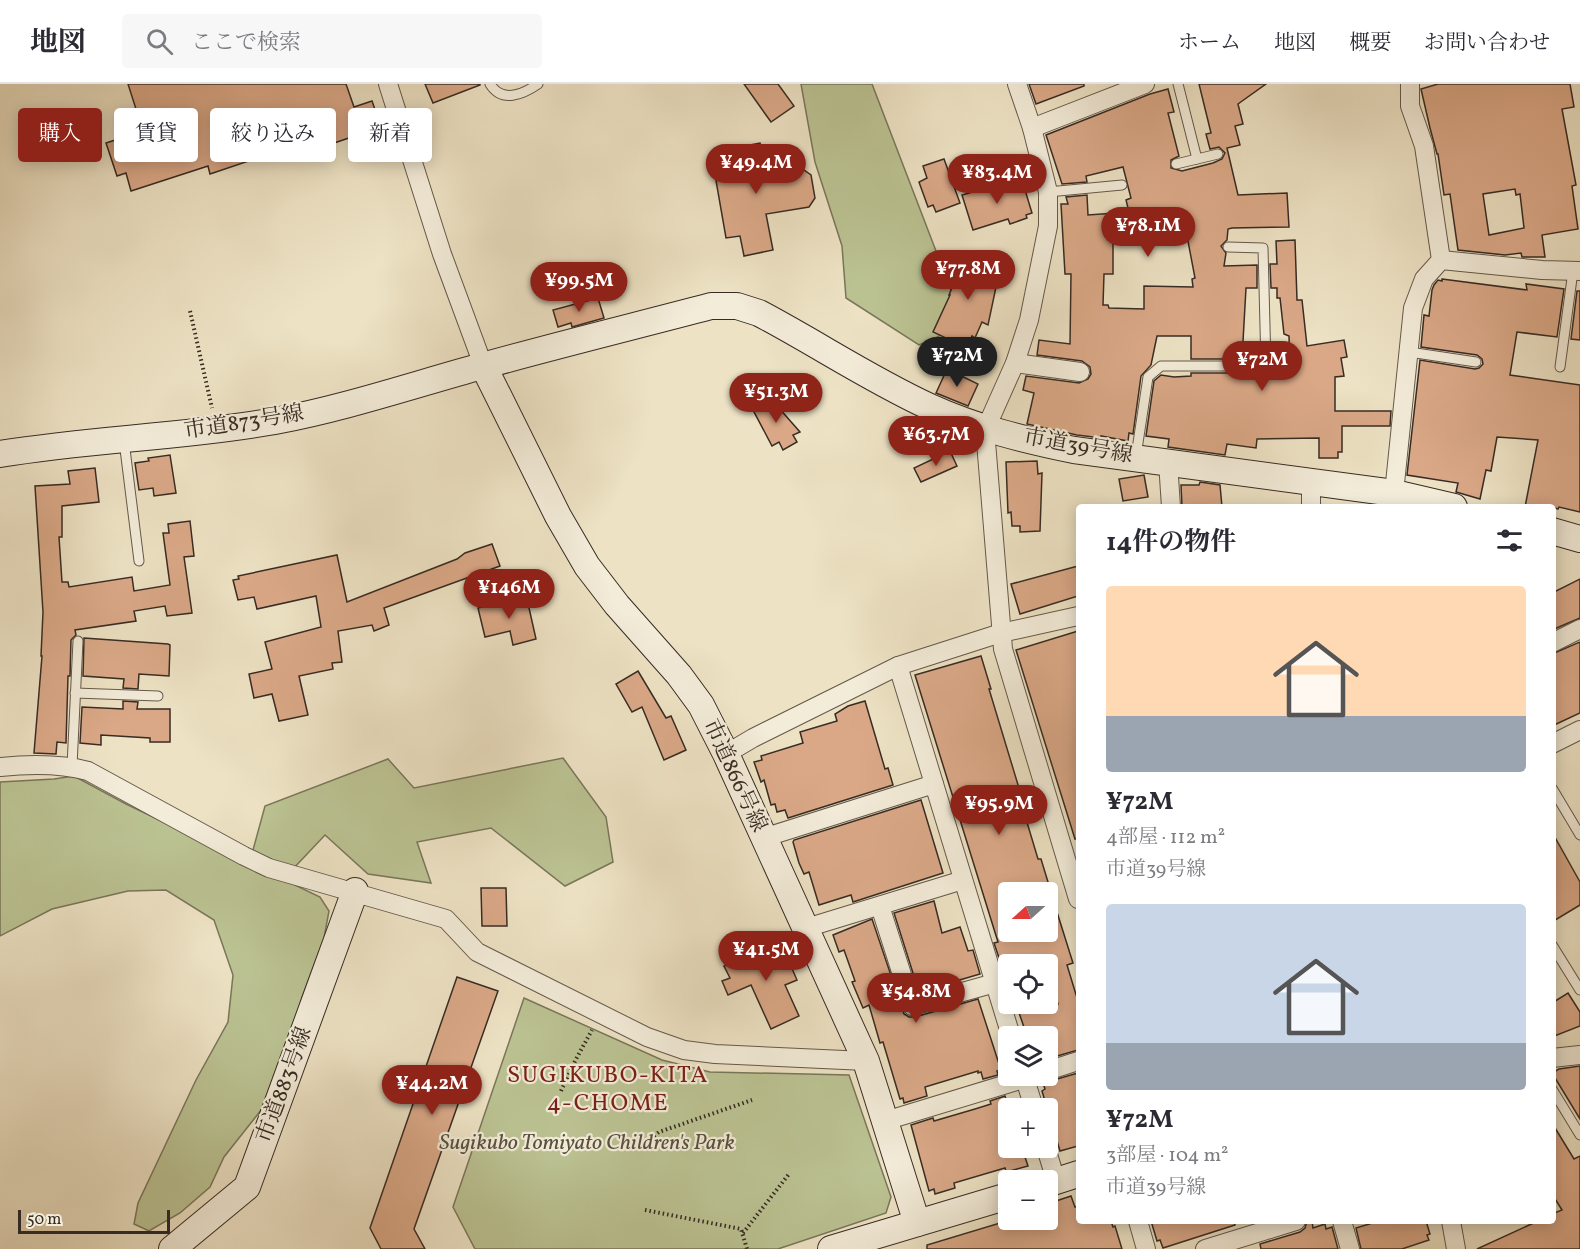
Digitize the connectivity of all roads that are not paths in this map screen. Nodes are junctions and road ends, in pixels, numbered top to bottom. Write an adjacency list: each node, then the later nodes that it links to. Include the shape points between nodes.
1 (388, 84): 20 (street, via 442,254)
2 (490, 84): 3 (lane, via 506,97)
3 (538, 84)
4 (1017, 84): 8 (street)
5 (1145, 84): 8 (street)
6 (1178, 84): 10 (lane)
7 (1410, 84): 15 (street, via 1410,106 1424,146)
8 (1032, 128): 13 (street)
9 (1218, 154): 10 (lane)
10 (1197, 159): 11 (lane)
11 (1176, 164)
12 (1122, 184): 13 (lane)
13 (1048, 192): 19 (street, via 1048,225 1029,320)
14 (1228, 247): 26 (lane, via 1263,248 1266,366 1161,366 1148,377)
15 (1441, 260): 16 (street); 17 (street, via 1424,279 1418,293)
16 (1576, 271): 21 (lane)
17 (1409, 352): 18 (lane); 28 (street)
18 (1476, 362)
19 (1015, 363): 22 (street); 23 (street)
20 (483, 365): 23 (street, 市道39号線, via 711,306 737,306 766,317 931,408); 24 (street, 市道873号線, via 277,420); 45 (street, 市道866号線, via 587,566 679,675 701,705)
21 (1560, 367)
22 (1080, 372)
23 (986, 428): 26 (street, 市道39号線, via 1074,450); 37 (street)
24 (123, 440): 25 (street, 市道873号線); 34 (lane)
25 (0, 454)
26 (1136, 458): 27 (street, 市道39号線)
27 (1168, 462): 29 (street, 市道39号線); 30 (street)
28 (1394, 493): 29 (street, 市道39号線); 31 (street, 市道39号線)
29 (1311, 495)
30 (1171, 504)
31 (1441, 504)
32 (1556, 532): 33 (street)
33 (1580, 539)
34 (139, 561)
35 (1076, 616): 37 (street)
36 (1580, 628): 39 (street)
37 (1001, 633): 40 (street); 54 (street)
38 (78, 641): 41 (lane)
39 (1556, 641)
40 (898, 666): 45 (street); 48 (street)
41 (75, 693): 42 (lane); 46 (lane)
42 (158, 696)
43 (1580, 730): 44 (street)
44 (1556, 742)
45 (726, 754): 51 (street, 市道866号線)
46 (72, 766): 47 (street); 53 (street, via 269,868)
47 (0, 767)
48 (934, 784): 51 (street); 52 (street)
49 (1556, 806): 50 (lane)
50 (1580, 835)
51 (763, 838): 56 (street, 市道866号線)
52 (963, 880): 55 (street); 58 (street)
53 (355, 891): 63 (street, via 446,919 477,952 646,1037 684,1050); 79 (street, 市道883号線, via 247,1187)
54 (1076, 892)
55 (880, 906): 56 (street); 58 (street, via 912,1006)
56 (806, 928): 63 (street, 市道866号線)
57 (1556, 951): 59 (lane)
58 (995, 983): 60 (street)
59 (1580, 990)
60 (1008, 1026)
61 (1580, 1055): 62 (street)
62 (1556, 1058)
63 (866, 1061): 68 (street, 市道866号線)
64 (1076, 1062): 65 (street)
65 (1058, 1067)
66 (998, 1085): 68 (street)
67 (1556, 1095): 69 (lane)
68 (885, 1121): 73 (street, 市道866号線)
69 (1580, 1133)
70 (1051, 1158): 71 (street)
71 (1061, 1180)
72 (998, 1199): 73 (street)
73 (917, 1224): 80 (street)
74 (1139, 1224): 81 (street)
75 (1289, 1224): 78 (street)
76 (1343, 1224): 83 (street)
77 (1452, 1224): 84 (street)
78 (1246, 1243): 82 (street)
79 (172, 1249)
80 (831, 1249)
81 (1146, 1249)
82 (1205, 1249)
83 (1350, 1249)
84 (1456, 1249)

